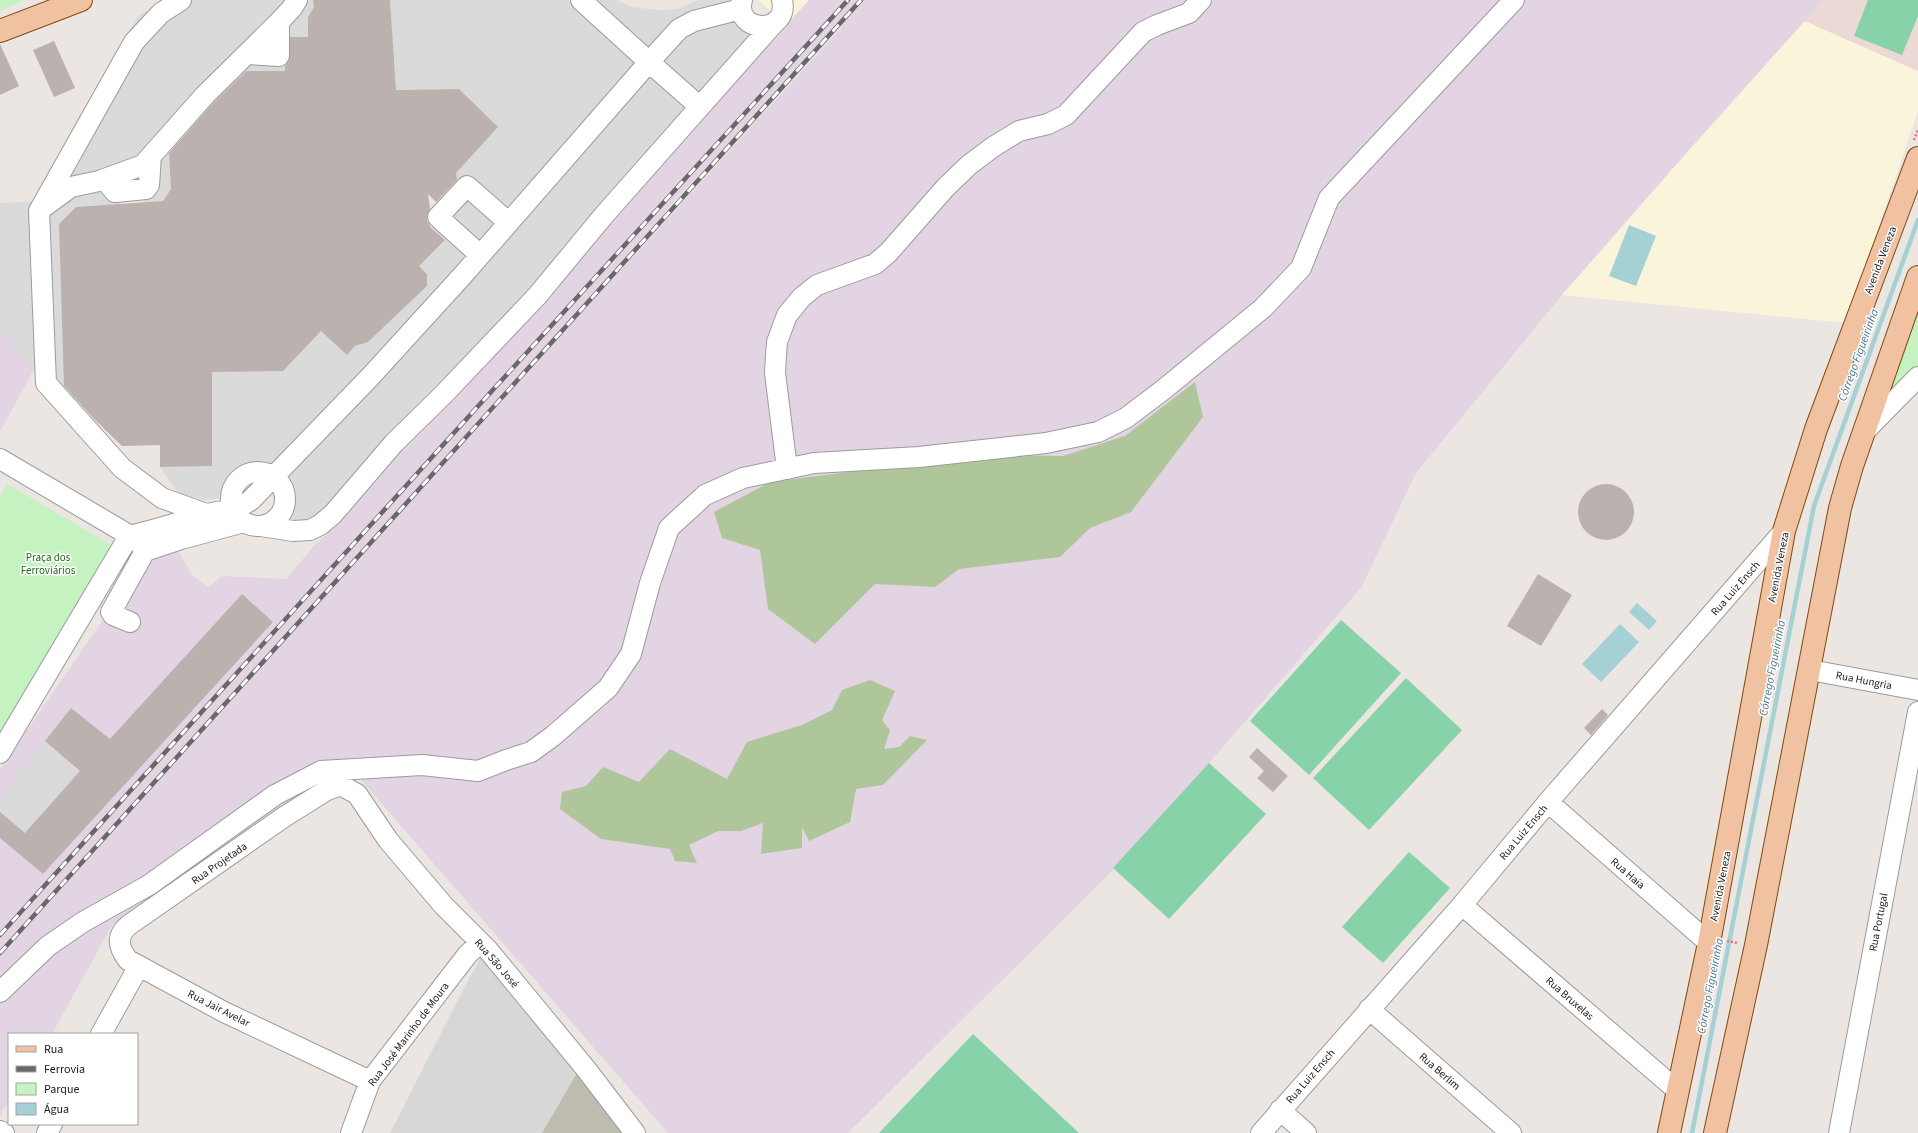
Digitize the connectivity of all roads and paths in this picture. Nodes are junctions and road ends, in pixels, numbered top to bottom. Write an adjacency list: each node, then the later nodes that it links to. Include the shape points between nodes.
1 (81, 0): 8 (main road)
2 (181, 0): 15 (street, via 161,13 134,42)
3 (297, 0): 15 (street, via 279,22 205,95 143,165 71,187)
4 (581, 0): 12 (street)
5 (782, 0): 10 (street, via 782,12)
6 (1202, 0): 22 (street, via 1189,13 1157,24 1143,32 1066,116 1048,124 1020,131 969,165 875,264 818,285 802,297 787,315 777,342 775,373)
7 (1514, 0): 22 (street, via 1329,198 1301,268 1294,277 1263,308 1126,418 1098,432 1046,443 919,458 814,464)
8 (65, 4): 11 (main road)
9 (740, 4): 10 (street, via 744,16 754,25 768,26); 12 (street, via 684,26)
10 (774, 23): 13 (street)
11 (0, 31)
12 (649, 62): 13 (street); 16 (street)
13 (700, 106): 25 (street, via 537,296 394,443 333,514 310,530 293,530)
14 (1918, 158): 26 (main road, Avenida Veneza, via 1816,429)
15 (39, 211): 24 (street, via 46,383 122,468 162,498)
16 (509, 223): 17 (street); 17 (street, via 467,186 438,217)
17 (480, 255): 23 (street)
18 (1918, 277): 20 (main road)
19 (1918, 377): 20 (street)
20 (1864, 431): 30 (main road, via 1840,508)
21 (2, 466): 27 (street)
22 (787, 469): 41 (street, via 742,478 705,495 669,528 650,583 631,654 608,688 531,752 478,771 422,765 321,771 275,795 149,885 83,922 48,946)
23 (274, 478): 25 (street, via 284,493 282,511 270,523); 25 (street, via 260,473 239,481 232,494)
24 (206, 514): 25 (street); 27 (street, via 168,527)
25 (246, 519): 28 (street)
26 (1784, 532): 35 (street, Rua Luiz Ensch); 37 (main road, Avenida Veneza)
27 (129, 536): 28 (street, via 141,545); 33 (street)
28 (144, 551): 29 (street, via 111,612)
29 (130, 622)
30 (1810, 670): 31 (street, Rua Hungria); 39 (main road, via 1788,771)
31 (1918, 690)
32 (1918, 712): 56 (street, Rua Portugal)
33 (0, 753)
34 (357, 794): 38 (street, Rua São José, via 388,840 444,906); 40 (street, Rua Projetada, via 338,786 327,790 129,925 119,938 120,948 128,960)
35 (1548, 802): 36 (street, Rua Luiz Ensch); 37 (street, Rua Haia)
36 (1462, 905): 42 (street, Rua Luiz Ensch); 45 (street, Rua Bruxelas)
37 (1709, 941): 39 (path); 45 (main road, Avenida Veneza)
38 (480, 943): 44 (street, Rua José Marinho de Moura, via 468,954); 50 (street, Rua São José, via 586,1069)
39 (1756, 945): 55 (main road)
40 (139, 966): 43 (street); 44 (street, Rua Jair Avelar, via 224,1012)
41 (0, 992)
42 (1369, 1009): 46 (street, Rua Luiz Ensch); 53 (street, Rua Berlim)
43 (102, 1033)
44 (370, 1082): 49 (street, Rua José Marinho de Moura)
45 (1678, 1091): 54 (main road, Avenida Veneza)
46 (1280, 1110): 51 (street, Rua Luiz Ensch); 52 (street)
47 (0, 1131): 48 (street)
48 (4, 1133)
49 (351, 1133)
50 (635, 1133)
51 (1261, 1133)
52 (1306, 1133)
53 (1512, 1133)
54 (1669, 1133)
55 (1715, 1133)
56 (1839, 1133)

